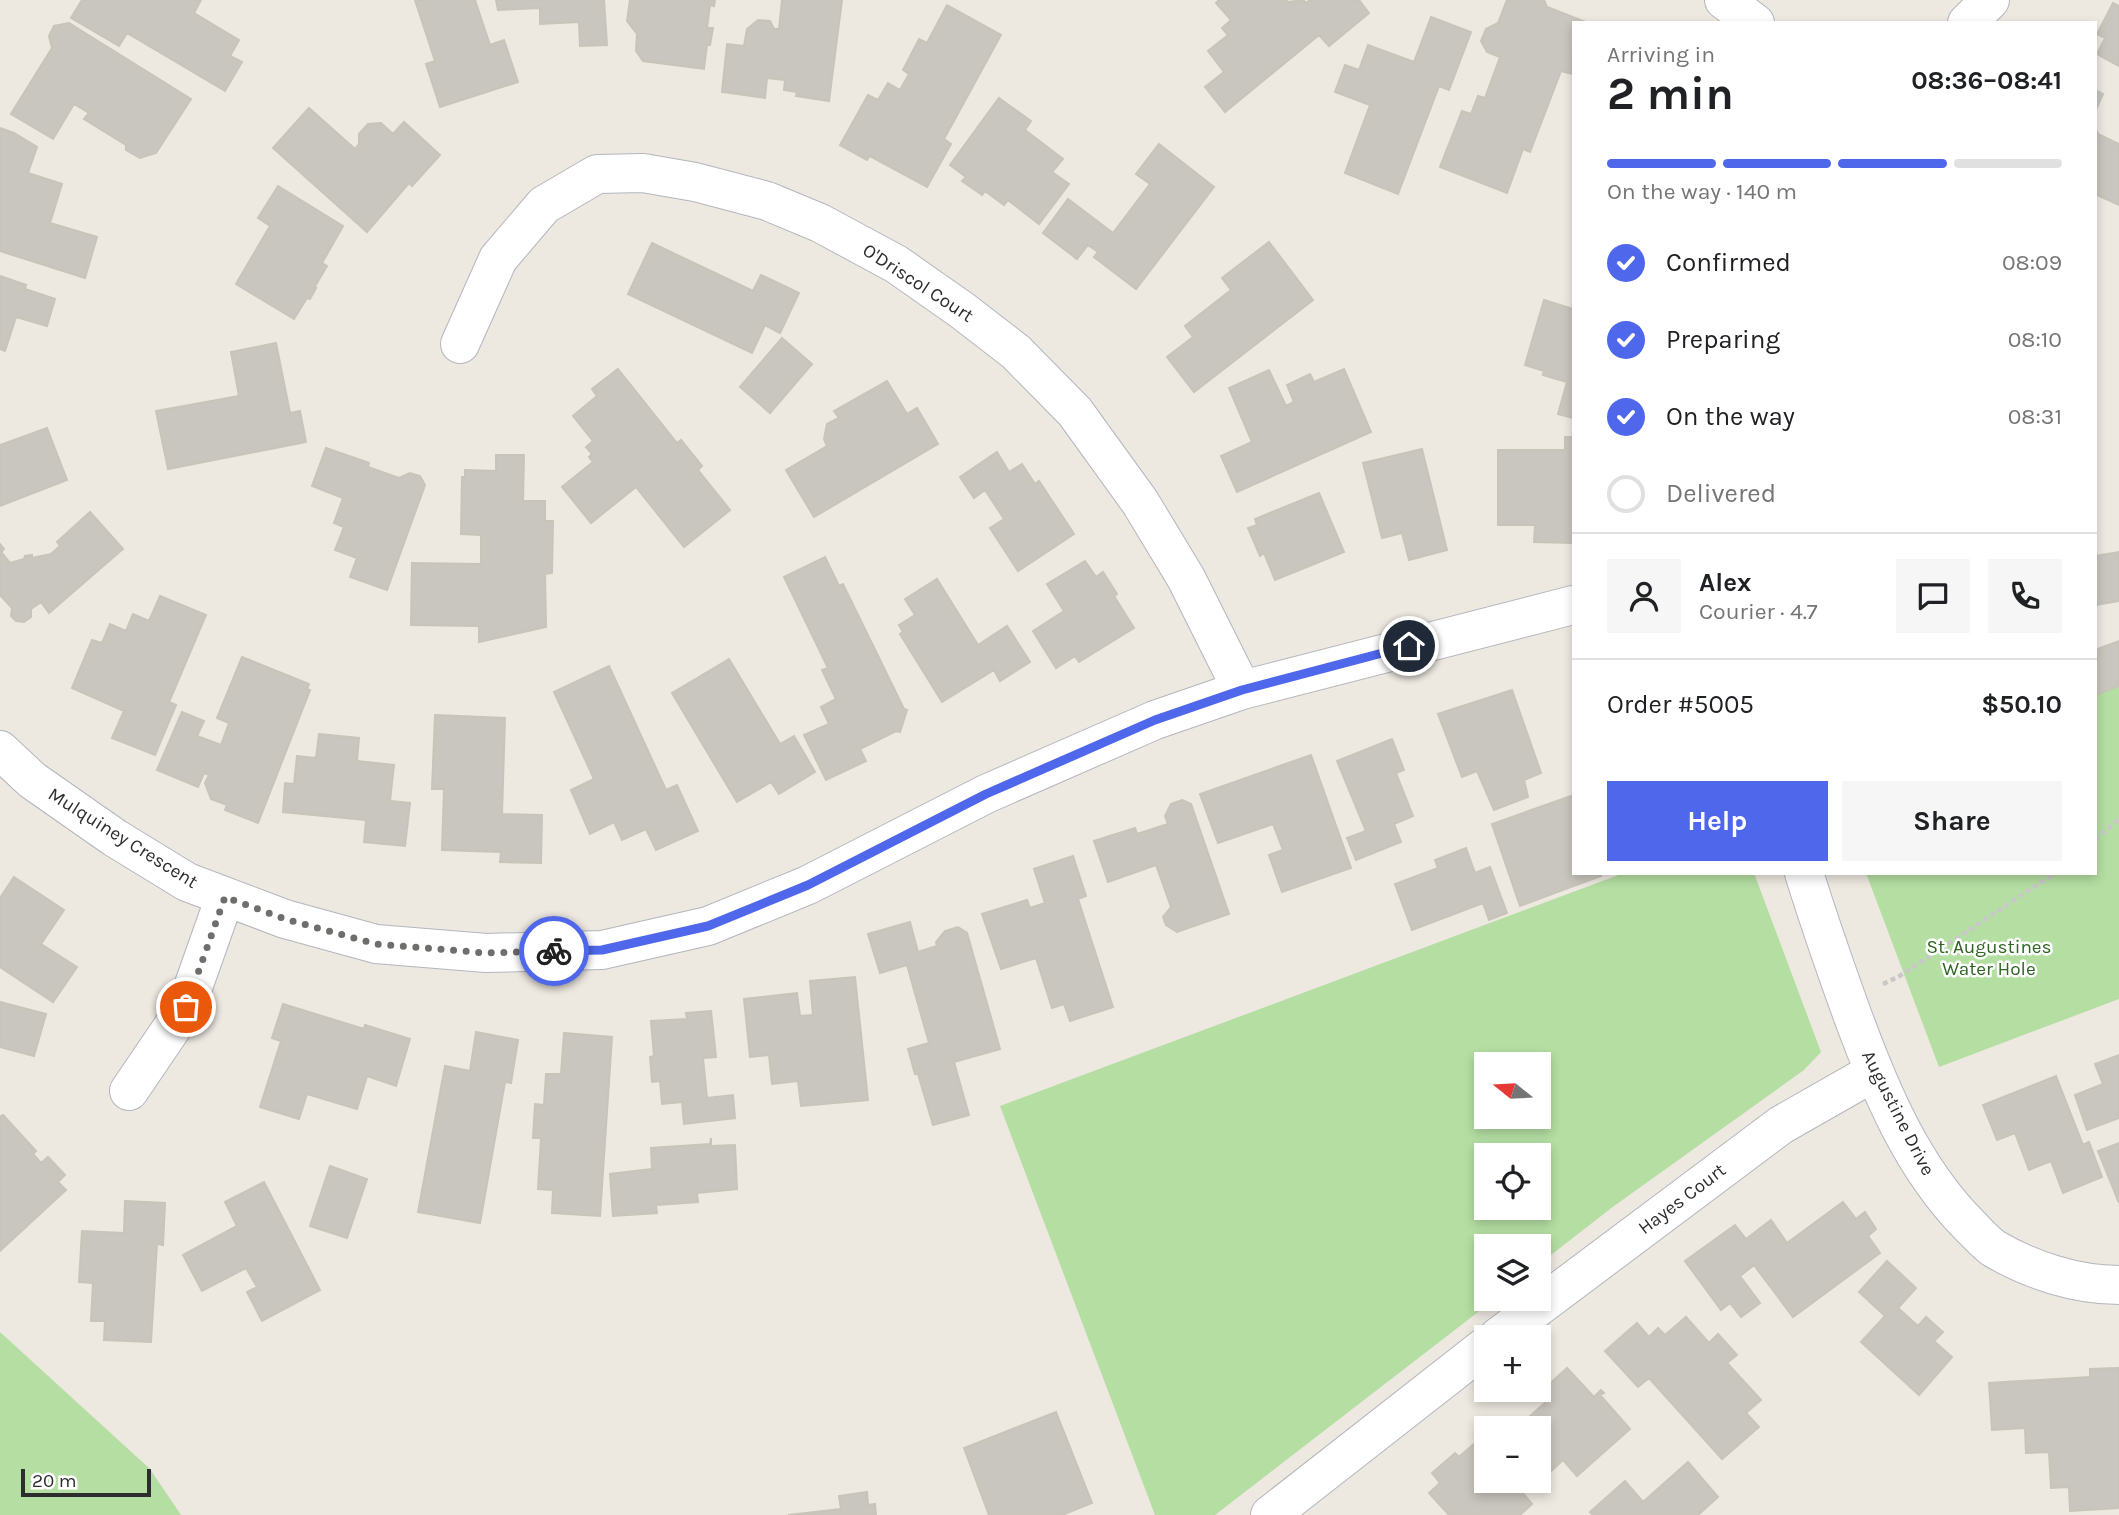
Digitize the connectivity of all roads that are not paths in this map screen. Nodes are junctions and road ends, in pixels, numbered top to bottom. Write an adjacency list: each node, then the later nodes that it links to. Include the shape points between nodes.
1 (1724, 0): 3 (street)
2 (1990, 0): 4 (street)
3 (1752, 21)
4 (1969, 21)
5 (460, 344): 7 (street, O'Driscol Court, via 498,259 544,205 597,174 643,173 695,181 766,201 820,223 896,264 963,312 1016,352 1075,412 1140,502 1186,578)
6 (1572, 605): 7 (street, Mulquiney Crescent)
7 (1242, 690): 10 (street, Mulquiney Crescent, via 1155,720 986,794 795,890 708,926 602,950 486,953 376,944)
8 (0, 750): 10 (street, Mulquiney Crescent, via 32,780 115,838 187,882)
9 (1805, 875): 11 (street, Augustine Drive)
10 (225, 897): 12 (street, via 186,1007)
11 (1874, 1072): 13 (street, Augustine Drive, via 1920,1165 1951,1207 1992,1247 2042,1271 2097,1285); 14 (street, Hayes Court, via 1781,1125)
12 (129, 1091)
13 (2119, 1285)
14 (1514, 1325)
15 (1474, 1355): 16 (street)
16 (1270, 1515)

